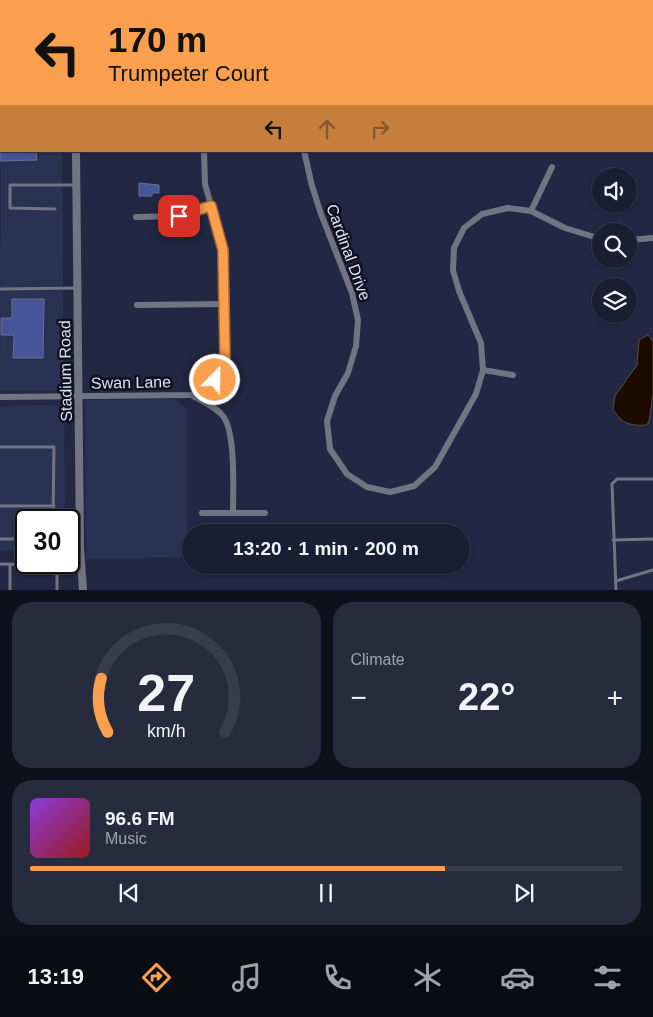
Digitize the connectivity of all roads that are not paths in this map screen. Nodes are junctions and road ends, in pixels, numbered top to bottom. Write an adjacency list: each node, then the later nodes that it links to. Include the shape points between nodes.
1 (76, 152): 5 (street, Stadium Road)
2 (204, 152): 6 (street, Swan Lane, via 204,177)
3 (304, 152): 17 (street, Cardinal Drive, via 312,186 352,293 358,320 356,346 348,373 327,421 330,449 347,474 366,487 390,492 414,486 435,468 476,394)
4 (552, 167): 8 (street)
5 (76, 186): 7 (lane, via 10,185 10,208); 13 (street, Stadium Road)
6 (211, 206): 9 (street, via 179,216); 15 (street, Swan Lane, via 223,250)
7 (55, 209)
8 (531, 211): 10 (street, Cardinal Drive, via 564,228); 17 (street, Cardinal Drive, via 508,208 482,214 464,228 454,248 453,270 458,291 481,343)
9 (136, 217)
10 (592, 236)
11 (653, 238): 12 (street)
12 (637, 239)
13 (78, 288): 14 (lane); 21 (street, Stadium Road)
14 (0, 289)
15 (224, 304): 16 (street); 19 (street, Swan Lane, via 223,367 210,385)
16 (137, 305)
17 (483, 370): 18 (street)
18 (513, 375)
19 (191, 395): 21 (street, Swan Lane); 28 (street, via 222,414 227,422 232,452)
20 (0, 396): 21 (street, Swan Lane)
21 (79, 396): 26 (street, Stadium Road)
22 (0, 447): 25 (lane, via 54,447)
23 (653, 479): 33 (lane, via 617,480 612,484)
24 (0, 506): 25 (lane)
25 (54, 506)
26 (80, 509)
27 (202, 513): 28 (street)
28 (233, 513): 29 (street)
29 (265, 513)
30 (0, 539): 31 (lane)
31 (15, 539)
32 (80, 539): 41 (street, Stadium Road)
33 (613, 540): 34 (lane); 38 (lane)
34 (653, 540)
35 (0, 564): 36 (lane)
36 (10, 564): 39 (lane); 40 (lane, via 48,564 57,573)
37 (653, 570): 38 (lane)
38 (616, 581): 42 (lane)
39 (10, 590)
40 (57, 590)
41 (83, 590)
42 (616, 590)

